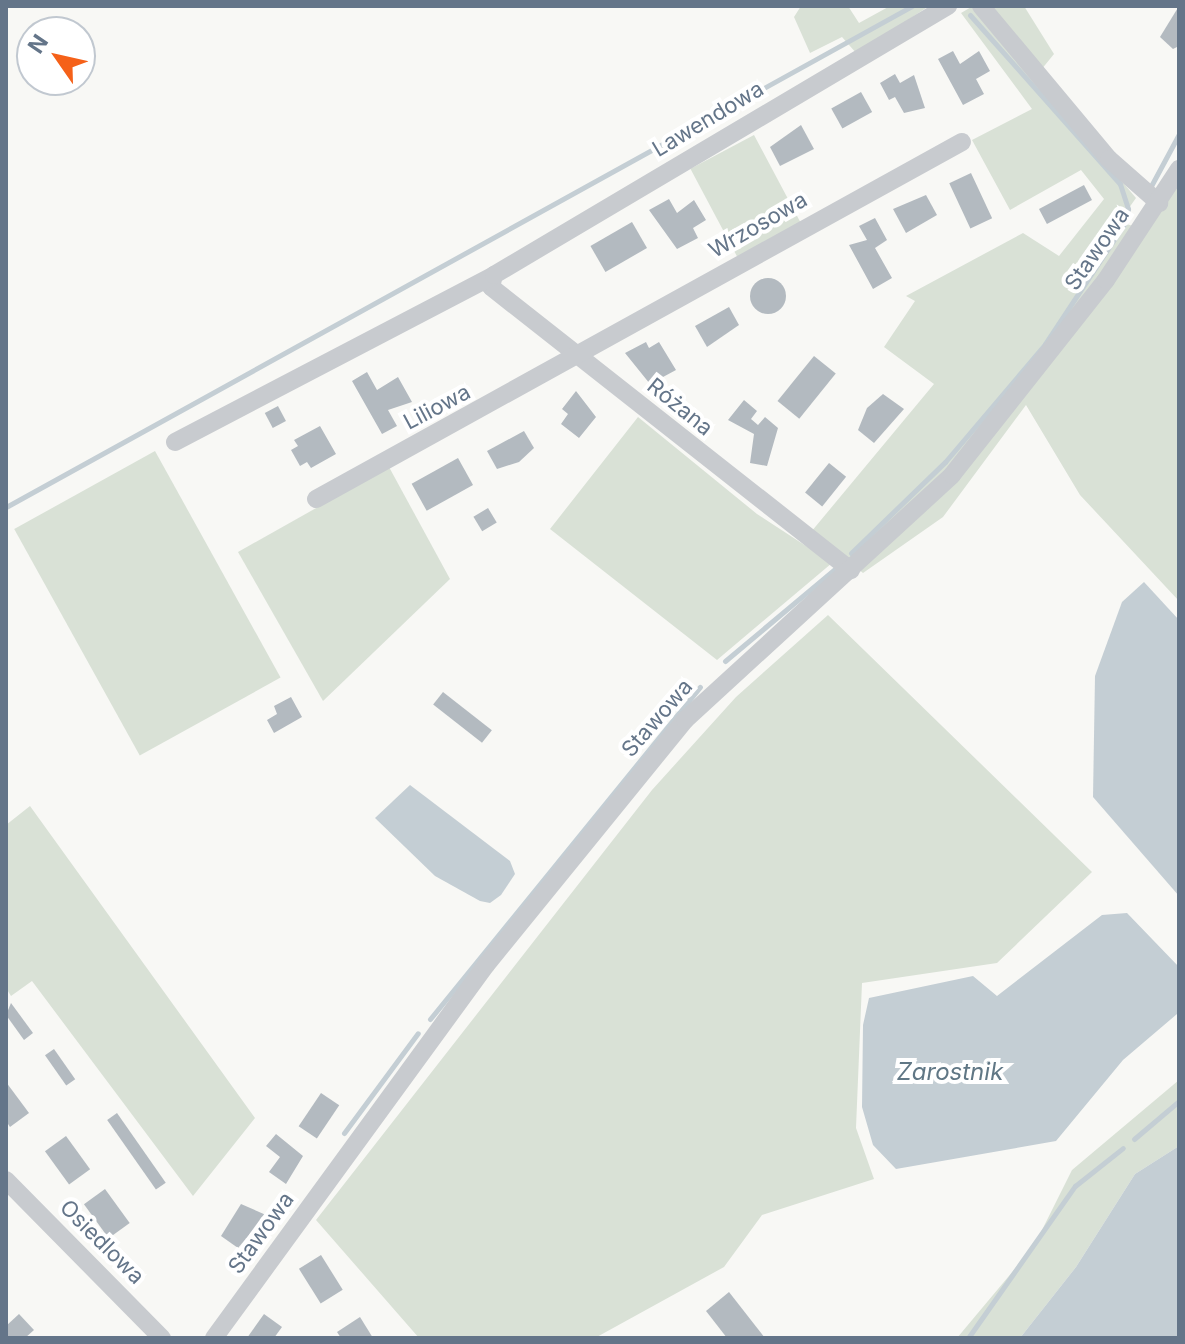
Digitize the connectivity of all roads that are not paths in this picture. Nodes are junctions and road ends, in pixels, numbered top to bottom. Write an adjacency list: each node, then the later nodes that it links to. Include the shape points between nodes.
1 (948, 6): 6 (street, Lawendowa)
2 (981, 6): 5 (street, via 1109,159)
3 (962, 142): 7 (street, Wrzosowa)
4 (1179, 169): 5 (street, Stawowa)
5 (1159, 203): 10 (street, Stawowa, via 1042,364 952,475)
6 (494, 275): 7 (street, Różana, via 491,287); 8 (street, Lawendowa)
7 (581, 357): 9 (street, Liliowa); 10 (street, Różana)
8 (175, 442)
9 (316, 499)
10 (851, 570): 13 (street, Stawowa, via 685,720 486,965)
11 (6, 1180): 12 (street, Osiedlowa)
12 (162, 1338)
13 (214, 1338)

